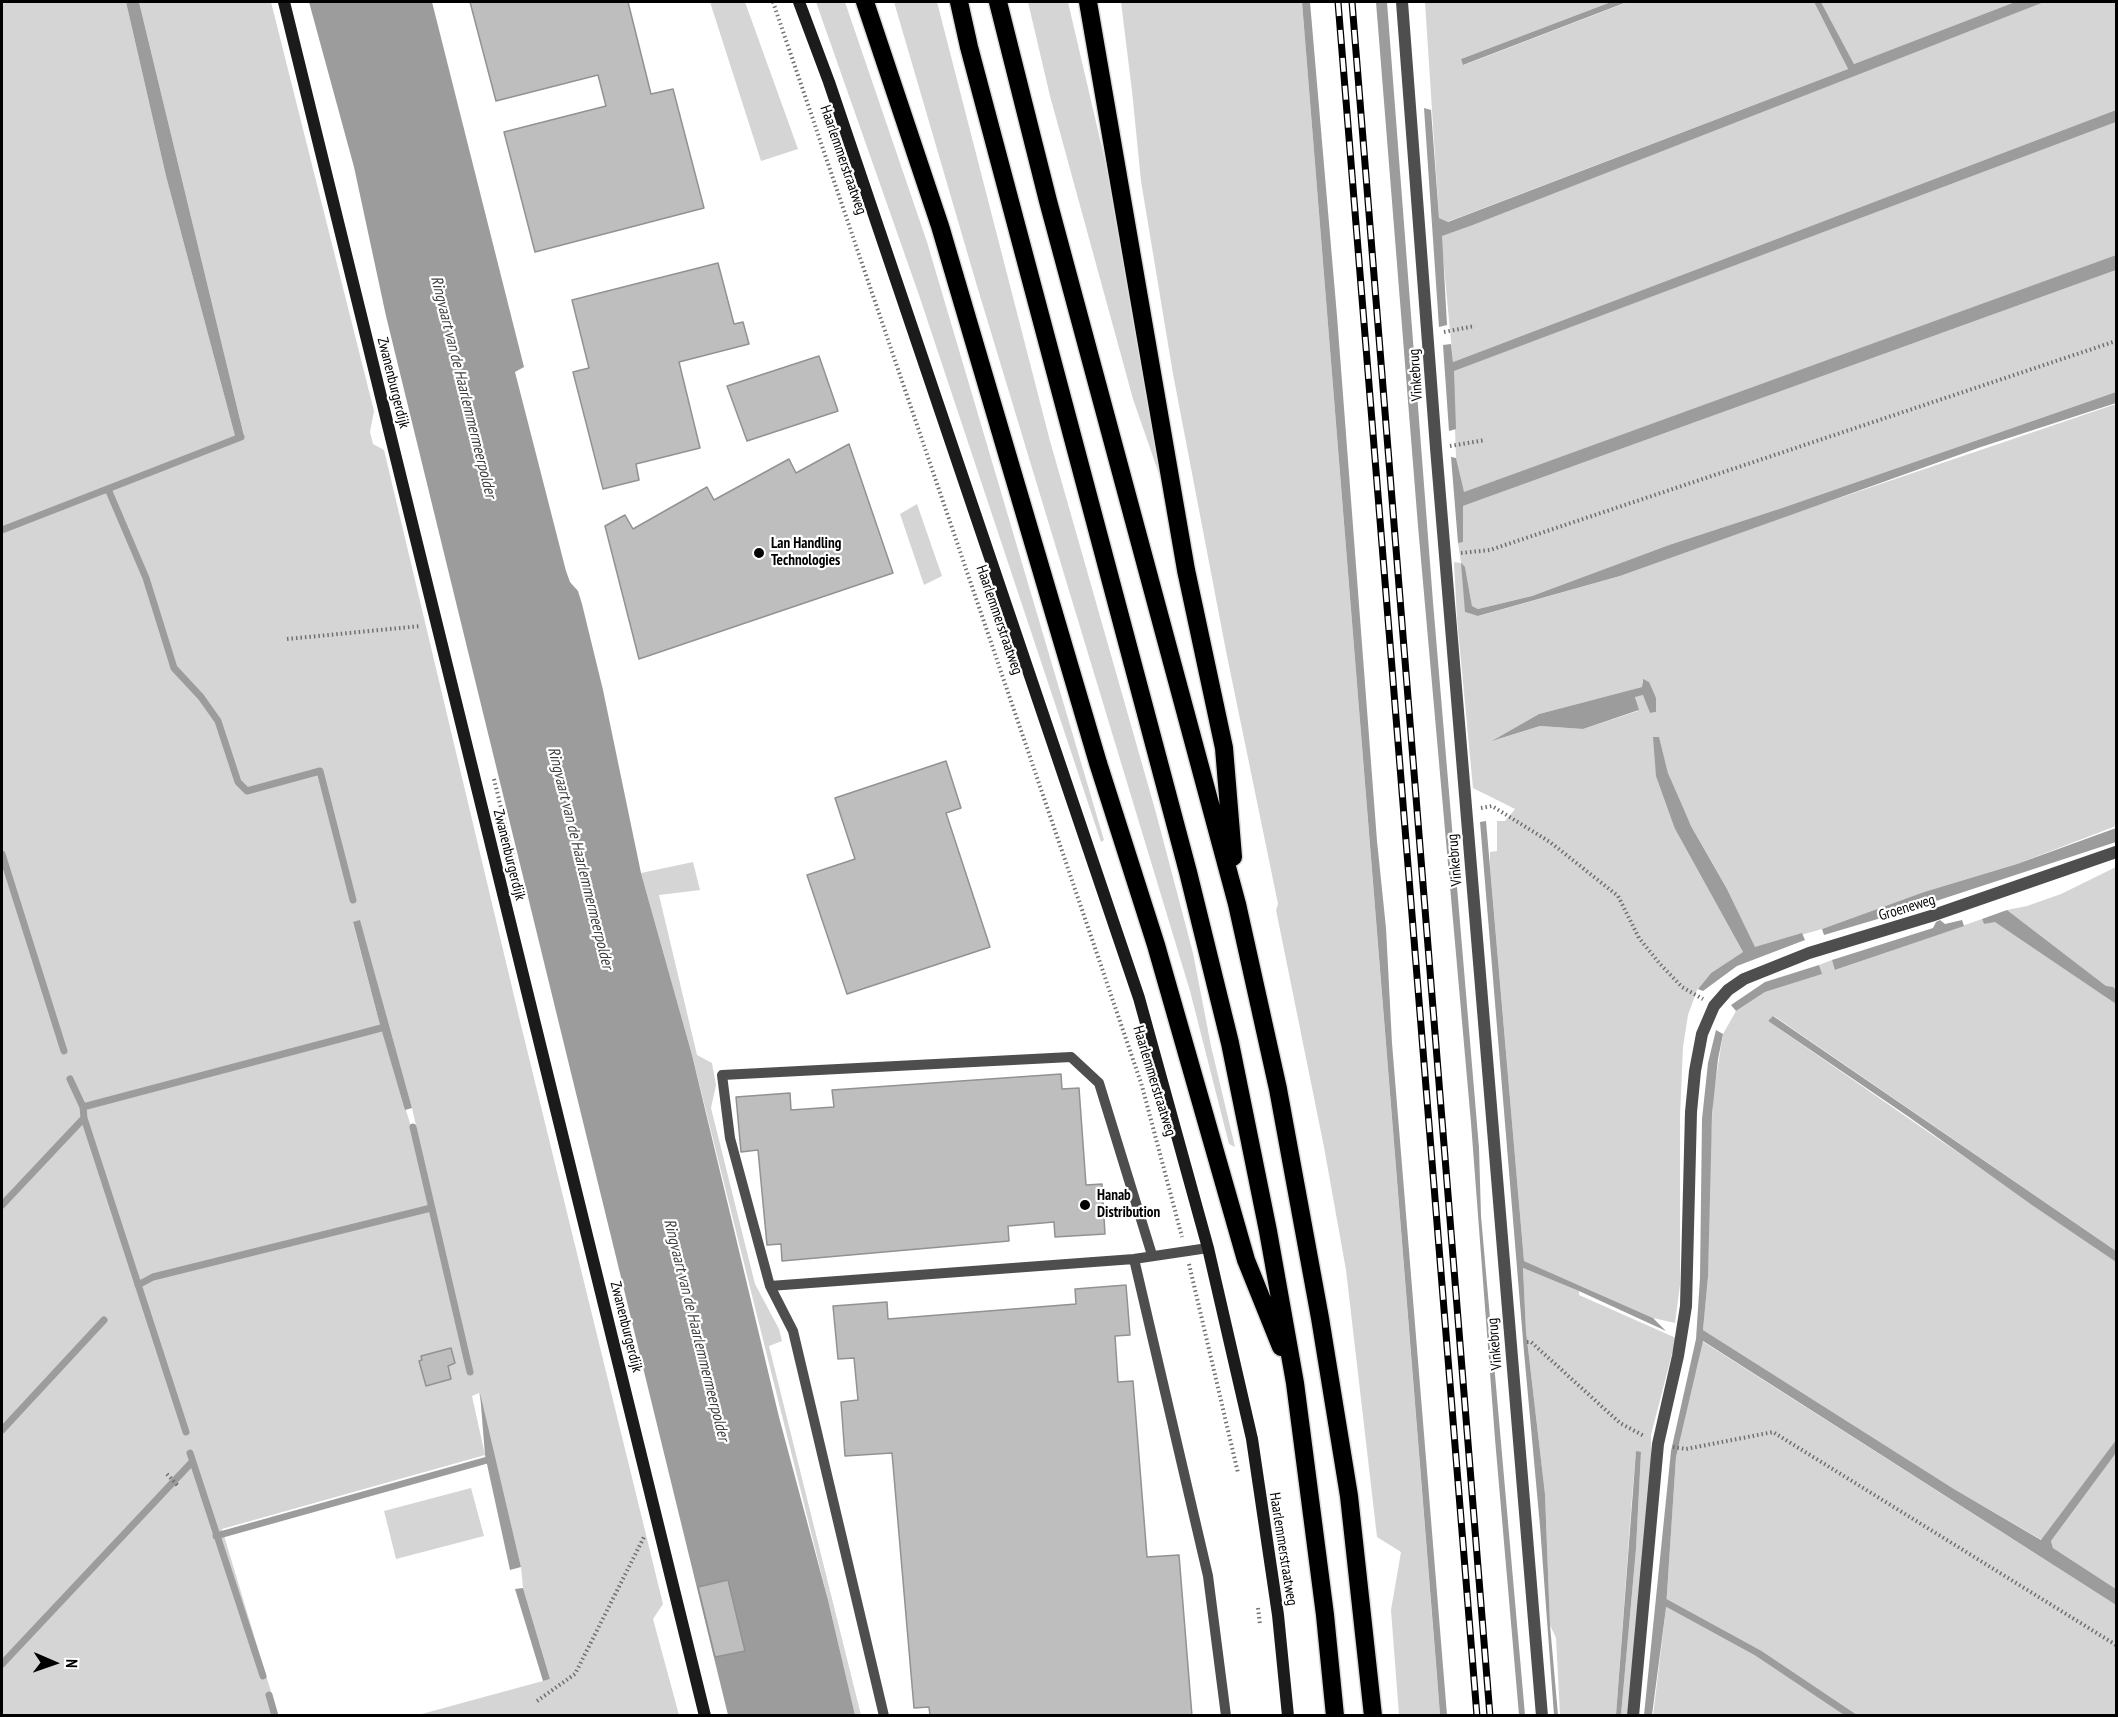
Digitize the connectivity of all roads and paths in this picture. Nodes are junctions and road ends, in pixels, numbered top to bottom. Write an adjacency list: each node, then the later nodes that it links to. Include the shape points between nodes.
1 (284, 2): 38 (main road, Zwanenburgerdijk)
2 (774, 2): 22 (path, Haarlemmerstraatweg, via 1142,1086)
3 (799, 2): 21 (main road, Haarlemmerstraatweg, via 1139,998)
4 (865, 2): 27 (highway, via 950,259 1098,763 1156,945 1246,1260)
5 (959, 2): 27 (highway, via 1230,1043)
6 (998, 2): 19 (highway)
7 (1088, 2): 19 (highway, via 1186,570 1224,748)
8 (1402, 2): 10 (street, Vinkebrug)
9 (1475, 326): 10 (path)
10 (1428, 334): 13 (street, Vinkebrug)
11 (2116, 341): 14 (path, via 1490,550)
12 (1485, 440): 13 (path)
13 (1436, 448): 14 (street, Vinkebrug)
14 (1444, 554): 17 (street, Vinkebrug)
15 (401, 629): 16 (path)
16 (287, 639)
17 (1466, 811): 20 (path, via 1492,806 1550,842 1601,882 1618,896 1639,938 1660,964 1682,987); 44 (street, Vinkebrug)
18 (2116, 852): 20 (street, Groeneweg, via 1809,953 1744,979)
19 (1237, 904): 43 (highway, via 1278,1089 1320,1318 1349,1496)
20 (1714, 1006): 45 (street, via 1702,1034 1695,1071 1686,1306 1658,1444)
21 (1208, 1248): 22 (lane); 41 (main road, Haarlemmerstraatweg, via 1252,1439 1278,1615)
22 (1186, 1251): 23 (lane); 31 (path, Haarlemmerstraatweg)
23 (1152, 1255): 24 (lane); 25 (lane, via 1099,1083 1071,1058 722,1075 730,1138)
24 (1134, 1260): 25 (lane); 40 (lane, via 1209,1576)
25 (770, 1286): 39 (lane, via 793,1331)
26 (1531, 1342): 28 (path)
27 (1295, 1383): 42 (highway)
28 (1620, 1423)
29 (1669, 1446): 36 (path, via 1686,1449 1773,1432)
30 (167, 1474): 32 (path)
31 (1239, 1477)
32 (179, 1486)
33 (648, 1530): 37 (path, via 575,1674)
34 (1257, 1602): 35 (path)
35 (1260, 1625)
36 (2116, 1646)
37 (537, 1701)
38 (705, 1716)
39 (884, 1716)
40 (1226, 1716)
41 (1288, 1716)
42 (1335, 1716)
43 (1373, 1716)
44 (1542, 1716)
45 (1633, 1716)

